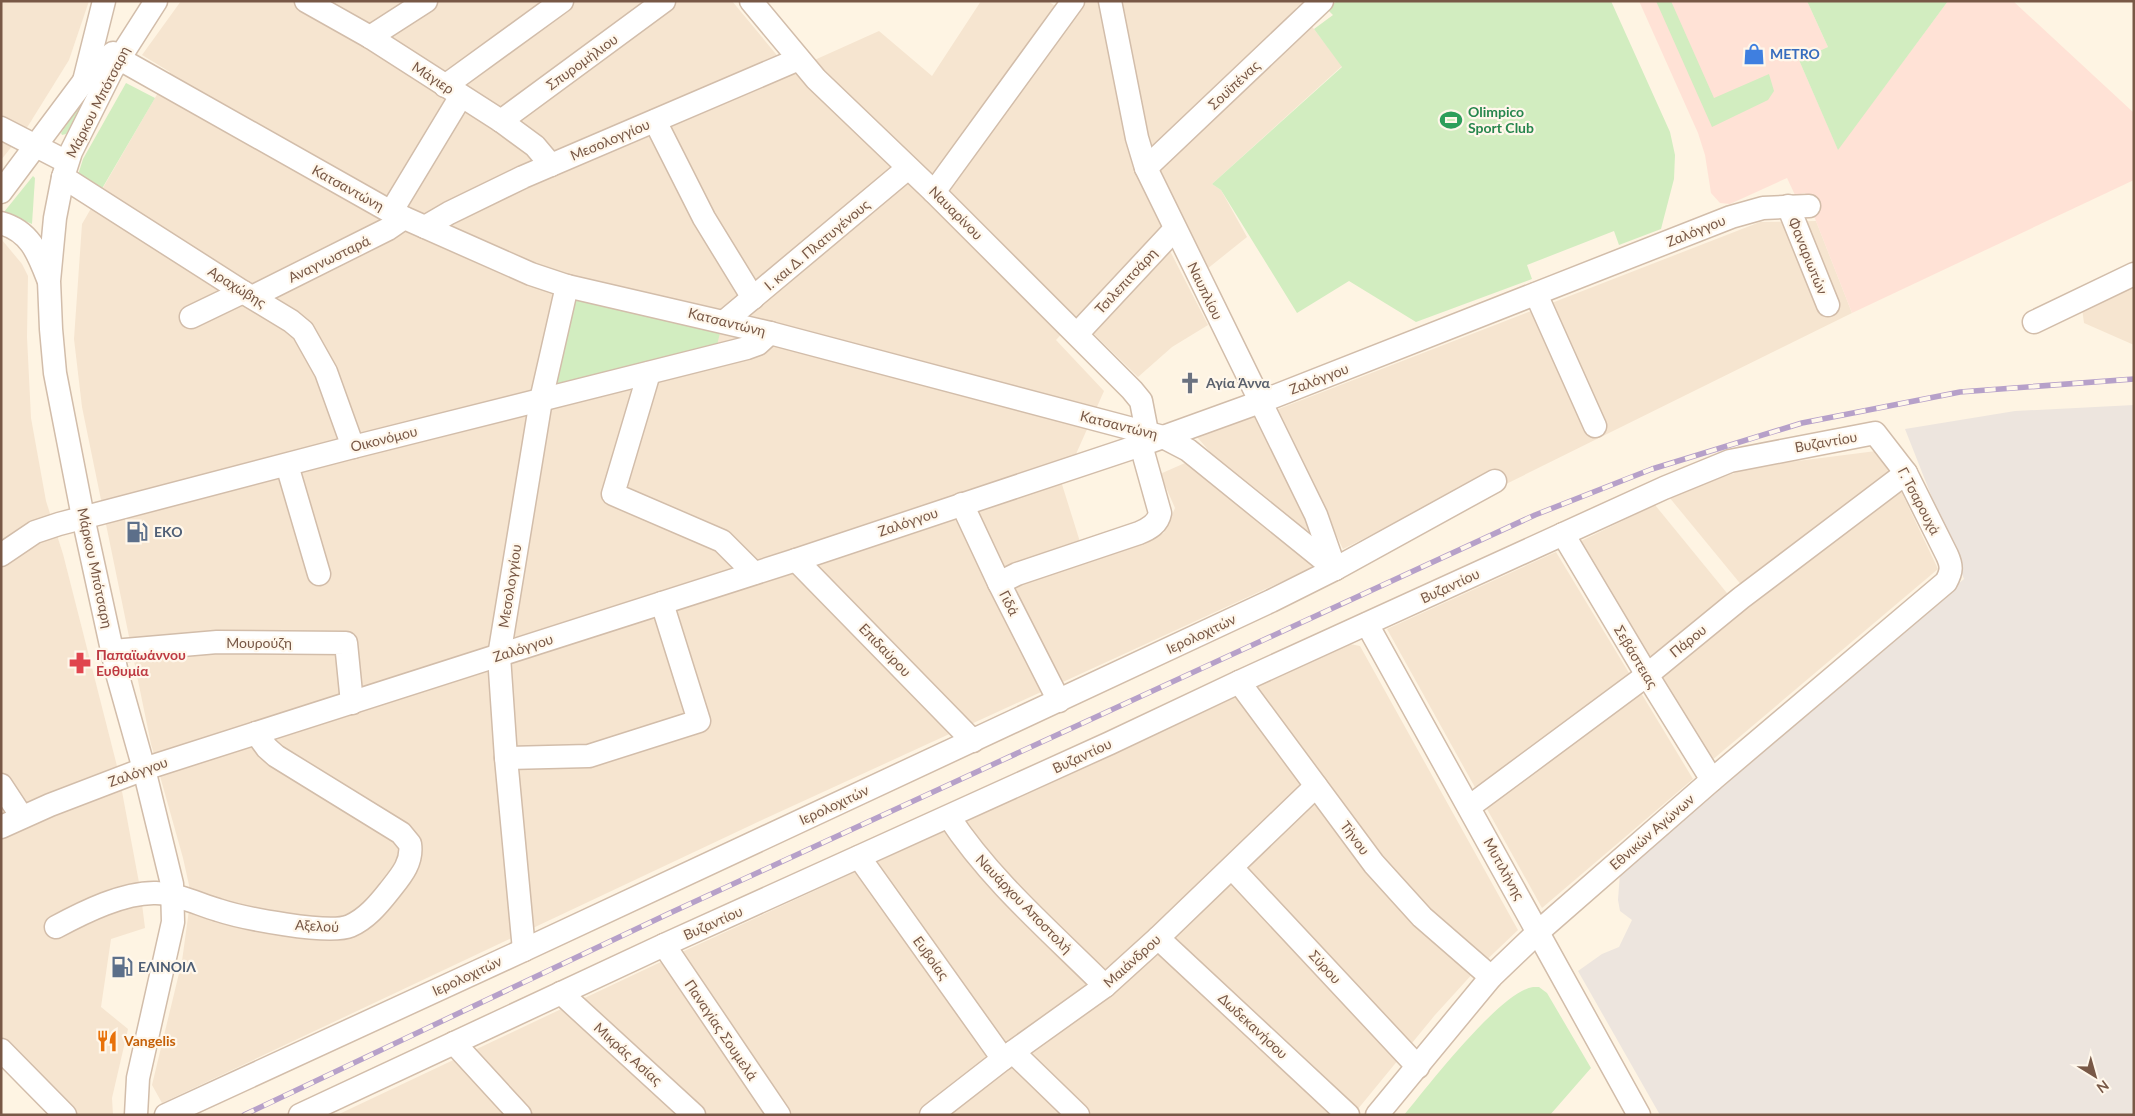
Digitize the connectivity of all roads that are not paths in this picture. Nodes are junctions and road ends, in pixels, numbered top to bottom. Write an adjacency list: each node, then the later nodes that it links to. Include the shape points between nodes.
1 (104, 1): 15 (street)
2 (156, 1): 11 (street, Μάρκου Μπότσαρη)
3 (306, 1): 12 (street, Μάγιερ)
4 (426, 1): 12 (street)
5 (562, 1): 16 (street, Αναγνωσταρά)
6 (664, 1): 18 (street, Σπυρομήλιου)
7 (751, 1): 14 (street, Ναυαρίνου)
8 (1073, 1): 26 (street)
9 (1110, 1): 23 (street, Ναυπλίου)
10 (1322, 1): 23 (street, Σουϊπένας)
11 (135, 31): 13 (street, Μάρκου Μπότσαρη); 15 (street, Μάρκου Μπότσαρη)
12 (370, 37): 16 (street, Μάγιερ)
13 (118, 58): 24 (street, Μάρκου Μπότσαρη); 28 (street, Κατσαντώνη)
14 (799, 60): 17 (street, Μεσολογγίου); 22 (street, Ναυαρίνου)
15 (84, 81): 20 (street, Μάρκου Μπότσαρη)
16 (453, 91): 18 (street, Μάγιερ); 28 (street, Αναγνωσταρά)
17 (655, 121): 21 (street, Μεσολογγίου); 37 (street, via 704,218)
18 (501, 122): 21 (street, Μάγιερ, via 535,146)
19 (1, 128): 20 (street, Αραχώβης)
20 (36, 145): 24 (street, Αραχώβης); 25 (street, Μάρκου Μπότσαρη)
21 (551, 165): 30 (street, Μεσολογγίου, via 480,197)
22 (908, 168): 26 (street, Ναυαρίνου); 37 (street, Ι. και Δ. Πλατυγένους)
23 (1146, 168): 31 (street, Ναυπλίου)
24 (65, 169): 33 (street, Μάρκου Μπότσαρη); 35 (street, Αραχώβης)
25 (1, 192)
26 (934, 192): 43 (street, Ναυαρίνου)
27 (1799, 206): 36 (street, Ζαλόγγου, via 1763,208 1731,217); 38 (street, Φαναριωτών)
28 (398, 215): 30 (street, Κατσαντώνη); 35 (street, Αναγνωσταρά, via 388,229)
29 (1, 223): 33 (street, via 15,228 29,240)
30 (425, 227): 34 (street, Κατσαντώνη, via 521,270)
31 (1175, 229): 43 (street, Τσιλεπιτσάρη); 46 (street, Ναυπλίου)
32 (2134, 274): 41 (street)
33 (49, 281): 55 (street, Μάρκου Μπότσαρη, via 55,373)
34 (567, 286): 40 (street, Κατσαντώνη); 45 (street, Μεσολογγίου)
35 (247, 294): 39 (street, Αναγνωσταρά); 50 (street, Αραχώβης, via 291,320 303,331 326,372)
36 (1536, 294): 46 (street, Ζαλόγγου); 47 (street)
37 (754, 298): 40 (street, Ι. και Δ. Πλατυγένους)
38 (1828, 306)
39 (191, 317)
40 (725, 321): 42 (street, Κατσαντώνη)
41 (2034, 322)
42 (770, 333): 44 (street, Οικονόμου, via 748,348); 49 (street, Κατσαντώνη)
43 (1077, 334): 49 (street, Ναυαρίνου, via 1141,401)
44 (649, 373): 45 (street, Οικονόμου); 60 (street, via 613,494 722,541)
45 (540, 400): 50 (street, Οικονόμου); 67 (street, Μεσολογγίου)
46 (1260, 402): 49 (street, Ζαλόγγου); 59 (street, Ναυπλίου, via 1316,515)
47 (1595, 426)
48 (1875, 433): 52 (street, Γ. Τσαρουχά); 56 (street, Βυζαντίου, via 1730,461)
49 (1150, 438): 54 (street, Ζαλόγγου); 59 (street, Κατσαντώνη, via 1188,450); 63 (street, Ναυαρίνου, via 1160,517 1153,527)
50 (353, 447): 51 (street, Οικονόμου)
51 (287, 465): 55 (street, Οικονόμου); 61 (street)
52 (1906, 474): 62 (street, Γ. Τσαρουχά, via 1952,566); 68 (street, Πάρου, via 1741,598)
53 (1495, 481): 59 (street, Ιερολοχιτών)
54 (962, 504): 58 (street, Ζαλόγγου); 63 (street, Γιδά)
55 (83, 518): 57 (street, Οικονόμου, via 35,532); 66 (street, Μάρκου Μπότσαρη)
56 (1563, 534): 65 (street, Βυζαντίου); 68 (street, Σεβάστειας)
57 (1, 555)
58 (796, 560): 60 (street, Ζαλόγγου); 73 (street, Επιδαύρου)
59 (1335, 569): 70 (street, Ιερολοχιτών)
60 (754, 573): 64 (street, Ζαλόγγου)
61 (319, 574)
62 (1951, 574): 76 (street, Εθνικών Αγώνων, via 1946,582)
63 (999, 583): 70 (street, Γιδά)
64 (662, 603): 67 (street, Ζαλόγγου); 74 (street, via 699,721 589,756)
65 (1367, 624): 69 (street, Βυζαντίου); 79 (street, Μυτιλήνης)
66 (113, 651): 71 (street, Μουρούζη, via 217,642 346,644); 75 (street, Μάρκου Μπότσαρη)
67 (499, 656): 71 (street, Ζαλόγγου); 74 (street, Μεσολογγίου)
68 (1646, 675): 76 (street, Σεβάστειας); 79 (street, Πάρου)
69 (1238, 682): 78 (street, Τήνου); 81 (street, Βυζαντίου)
70 (1059, 701): 73 (street, Ιερολοχιτών)
71 (352, 703): 72 (street, Ζαλόγγου)
72 (256, 733): 75 (street, Ζαλόγγου); 85 (street, Αξελού, via 276,756 406,837 411,851 405,869 373,910 343,928 324,929 252,919)
73 (973, 741): 90 (street, Ιερολοχιτών)
74 (506, 758): 90 (street, Μεσολογγίου)
75 (144, 769): 80 (street, Ζαλόγγου); 85 (street, Μάρκου Μπότσαρη, via 169,866)
76 (1712, 780): 87 (street, Εθνικών Αγώνων)
77 (1, 785): 80 (street)
78 (1316, 786): 84 (street, Μαιάνδρου); 91 (street, Τήνου, via 1374,864 1422,918)
79 (1469, 806): 87 (street, Μυτιλήνης)
80 (22, 817): 82 (street, Ζαλόγγου)
81 (948, 817): 83 (street, Βυζαντίου); 92 (street, Ναυάρχου Αποστολή, via 967,845 1006,889)
82 (1, 828)
83 (859, 857): 89 (street, Βυζαντίου); 96 (street, Ευβοίας)
84 (1232, 868): 88 (street, Μαιάνδρου); 97 (street, Σύρου)
85 (173, 895): 86 (street, Αξελού, via 154,893 121,900); 99 (street, Μάρκου Μπότσαρη, via 171,932 138,1078)
86 (56, 927)
87 (1538, 932): 91 (street, Εθνικών Αγώνων); 109 (street, Μυτιλήνης)
88 (1158, 938): 92 (street, Μαιάνδρου); 107 (street, Δωδεκανήσου)
89 (664, 945): 93 (street, Βυζαντίου); 104 (street, Παναγίας Σουμελά)
90 (524, 950): 100 (street, Ιερολοχιτών)
91 (1492, 977): 97 (street, Εθνικών Αγώνων)
92 (1105, 986): 96 (street, Μαιάνδρου)
93 (561, 993): 94 (street, Βυζαντίου); 103 (street, Μικράς Ασίας)
94 (454, 1044): 101 (street, Βυζαντίου); 102 (street)
95 (1, 1050): 98 (street)
96 (1008, 1055): 105 (street, Μαιάνδρου); 106 (street, Ευβοίας)
97 (1418, 1067): 108 (street, Εθνικών Αγώνων)
98 (66, 1115)
99 (136, 1115)
100 (166, 1115)
101 (300, 1115)
102 (520, 1115)
103 (694, 1115)
104 (779, 1115)
105 (931, 1115)
106 (1078, 1115)
107 (1348, 1115)
108 (1377, 1115)
109 (1639, 1115)

